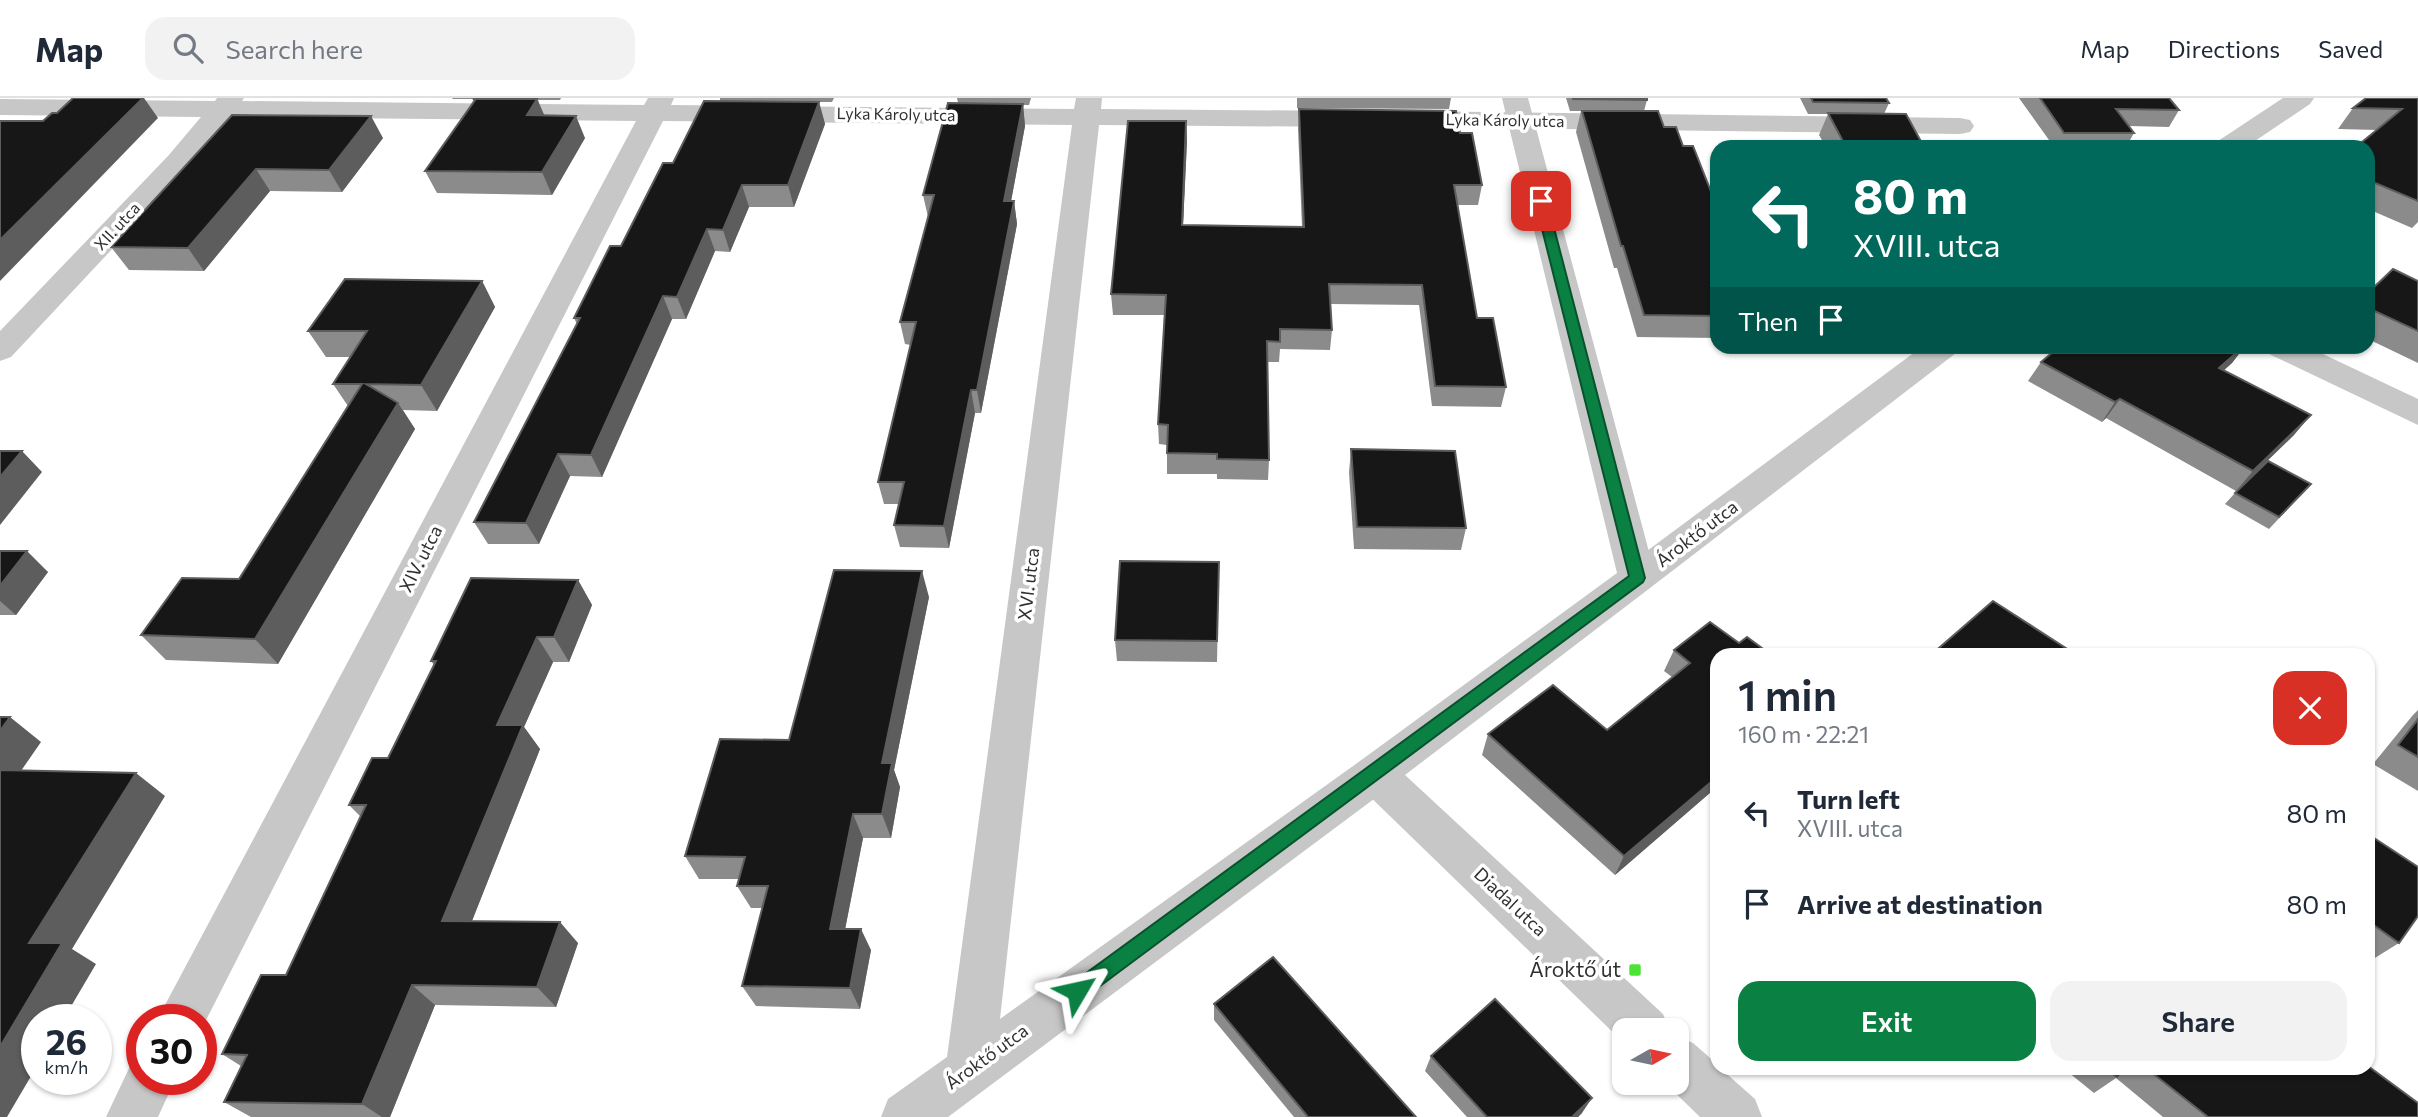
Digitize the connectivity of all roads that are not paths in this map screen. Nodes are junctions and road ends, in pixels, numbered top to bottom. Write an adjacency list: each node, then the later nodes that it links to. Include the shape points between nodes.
1 (1942, 98): 8 (street)
2 (2301, 98): 9 (street)
3 (226, 103): 4 (street, Lyka Károly utca); 5 (street, Lyka Károly utca); 10 (street, XII. utca, via 178,162)
4 (657, 105): 6 (street, Lyka Károly utca); 16 (street, XIV. utca)
5 (0, 107)
6 (1087, 107): 7 (street, Lyka Károly utca, via 1378,119); 18 (street, XVI. utca)
7 (1518, 109): 8 (street, Lyka Károly utca); 14 (street)
8 (1967, 137)
9 (2238, 140)
10 (0, 350)
11 (1934, 354): 14 (street, Ároktő utca)
12 (2295, 354): 13 (street)
13 (2418, 413)
14 (1637, 578): 15 (street, Ároktő utca)
15 (1375, 774): 17 (street, Diadal utca); 18 (street, Ároktő utca)
16 (189, 1004)
17 (1632, 1018)
18 (970, 1070): 22 (street, Ároktő utca)
19 (1689, 1072): 23 (street)
20 (142, 1095): 21 (street)
21 (131, 1117)
22 (906, 1117)
23 (1737, 1117)

